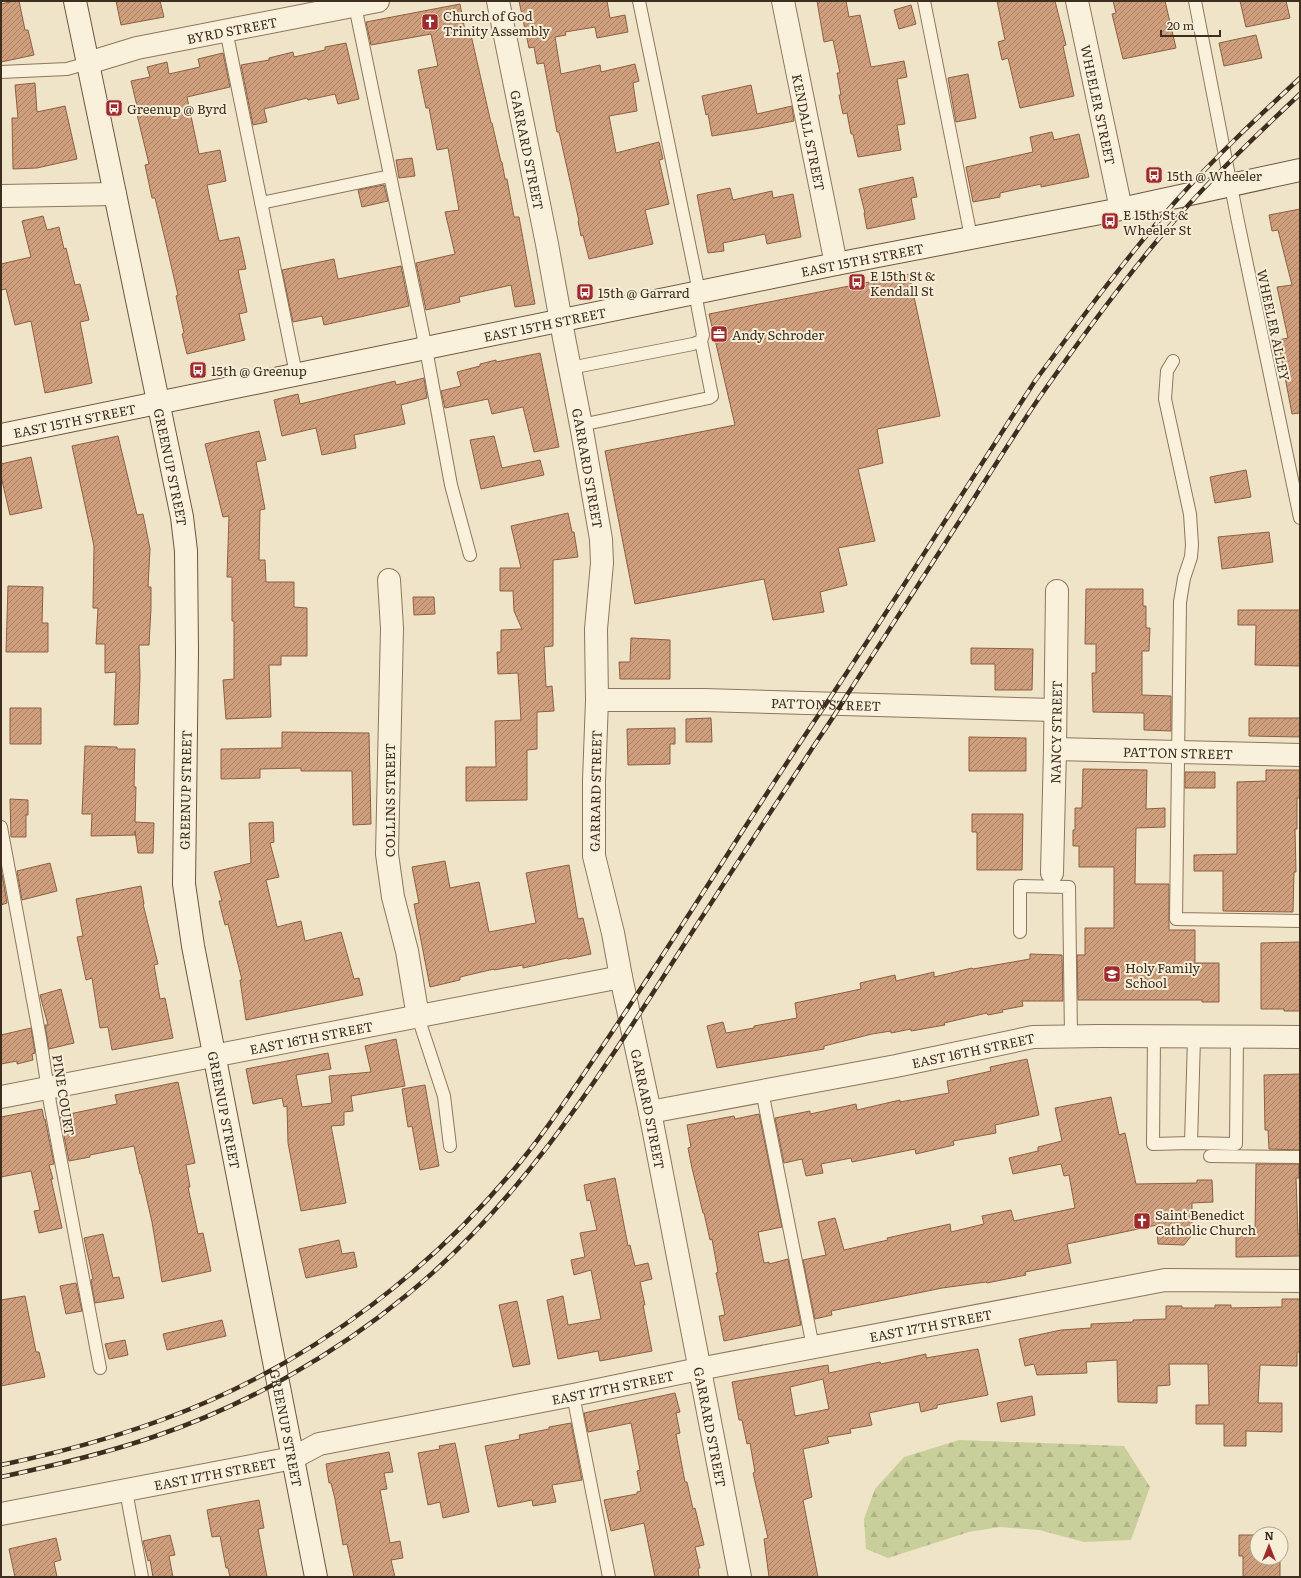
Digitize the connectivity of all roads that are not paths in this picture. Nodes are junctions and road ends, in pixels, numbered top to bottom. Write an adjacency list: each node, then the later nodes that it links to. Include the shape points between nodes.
1 (75, 1): 11 (street, GREENUP STREET)
2 (378, 1): 9 (street, BYRD STREET)
3 (498, 1): 23 (street, GARRARD STREET, via 546,236)
4 (639, 1): 22 (lane)
5 (783, 1): 21 (street, KENDALL STREET)
6 (924, 1): 20 (lane)
7 (1077, 1): 19 (street, WHEELER STREET)
8 (1195, 1): 15 (lane, WHEELER ALLEY)
9 (354, 3): 10 (street, BYRD STREET); 14 (lane)
10 (226, 30): 11 (street, BYRD STREET, via 137,48); 18 (lane)
11 (88, 63): 12 (lane, via 68,69); 16 (street, GREENUP STREET)
12 (1, 72)
13 (1300, 170): 15 (street, EAST 15TH STREET)
14 (390, 176): 18 (lane); 25 (lane)
15 (1231, 186): 19 (street, EAST 15TH STREET); 32 (lane, WHEELER ALLEY)
16 (115, 194): 17 (street); 29 (street, GREENUP STREET)
17 (1, 196)
18 (261, 203): 28 (lane)
19 (1121, 209): 20 (street, EAST 15TH STREET)
20 (971, 237): 21 (street, EAST 15TH STREET)
21 (836, 264): 22 (street, EAST 15TH STREET)
22 (697, 292): 23 (street, EAST 15TH STREET); 24 (lane, via 703,335)
23 (560, 320): 25 (street, EAST 15TH STREET); 27 (street, GARRARD STREET)
24 (701, 341): 27 (lane); 30 (lane, via 712,391 710,398)
25 (426, 349): 28 (street, EAST 15TH STREET); 33 (lane, via 451,485)
26 (1173, 361): 39 (lane, via 1167,371 1165,399 1190,514 1192,545 1180,602)
27 (570, 368): 30 (street, GARRARD STREET)
28 (296, 374): 29 (street, EAST 15TH STREET)
29 (158, 404): 31 (street, EAST 15TH STREET); 52 (street, GREENUP STREET, via 182,517 186,551 184,884)
30 (581, 426): 36 (street, GARRARD STREET, via 601,539 602,563 596,629)
31 (1, 435)
32 (1300, 518)
33 (470, 555)
34 (389, 580): 46 (street, COLLINS STREET, via 392,628 387,854 393,897 407,951)
35 (1057, 591): 37 (street, NANCY STREET)
36 (597, 700): 37 (street, PATTON STREET, via 704,700); 45 (street, GARRARD STREET, via 594,856)
37 (1055, 710): 38 (street, NANCY STREET)
38 (1055, 749): 39 (street, PATTON STREET); 42 (street, NANCY STREET)
39 (1178, 752): 40 (street, PATTON STREET); 43 (lane, via 1176,919)
40 (1300, 755)
41 (1, 827): 53 (lane, PINE COURT)
42 (1052, 873)
43 (1300, 921)
44 (1020, 932): 47 (lane, via 1020,886 1069,887)
45 (621, 977): 46 (street, EAST 16TH STREET); 56 (street, GARRARD STREET)
46 (418, 1017): 52 (street, EAST 16TH STREET); 58 (lane, via 444,1096)
47 (1071, 1036): 48 (street, EAST 16TH STREET); 54 (street, EAST 16TH STREET, via 1033,1037)
48 (1154, 1036): 49 (street, EAST 16TH STREET); 57 (lane, via 1153,1144)
49 (1194, 1038): 50 (street, EAST 16TH STREET); 57 (lane)
50 (1237, 1038): 51 (street, EAST 16TH STREET); 57 (lane, via 1236,1144)
51 (1300, 1038)
52 (214, 1055): 53 (street, EAST 16TH STREET); 66 (street, GREENUP STREET)
53 (48, 1088): 55 (street, EAST 16TH STREET); 63 (lane, PINE COURT)
54 (762, 1091): 56 (street, EAST 16TH STREET); 62 (lane)
55 (1, 1097)
56 (650, 1112): 64 (street, GARRARD STREET)
57 (1191, 1144)
58 (450, 1146)
59 (1210, 1156): 60 (lane)
60 (1300, 1157)
61 (1300, 1281): 62 (street, EAST 17TH STREET, via 1165,1280)
62 (813, 1347): 64 (street, EAST 17TH STREET)
63 (100, 1368)
64 (699, 1369): 65 (street, EAST 17TH STREET); 72 (street, GARRARD STREET)
65 (573, 1395): 66 (street, EAST 17TH STREET, via 319,1444); 71 (lane)
66 (293, 1458): 67 (street, EAST 17TH STREET); 70 (street, GREENUP STREET)
67 (126, 1491): 68 (street, EAST 17TH STREET); 69 (lane)
68 (1, 1514)
69 (142, 1577)
70 (316, 1577)
71 (609, 1577)
72 (740, 1577)

